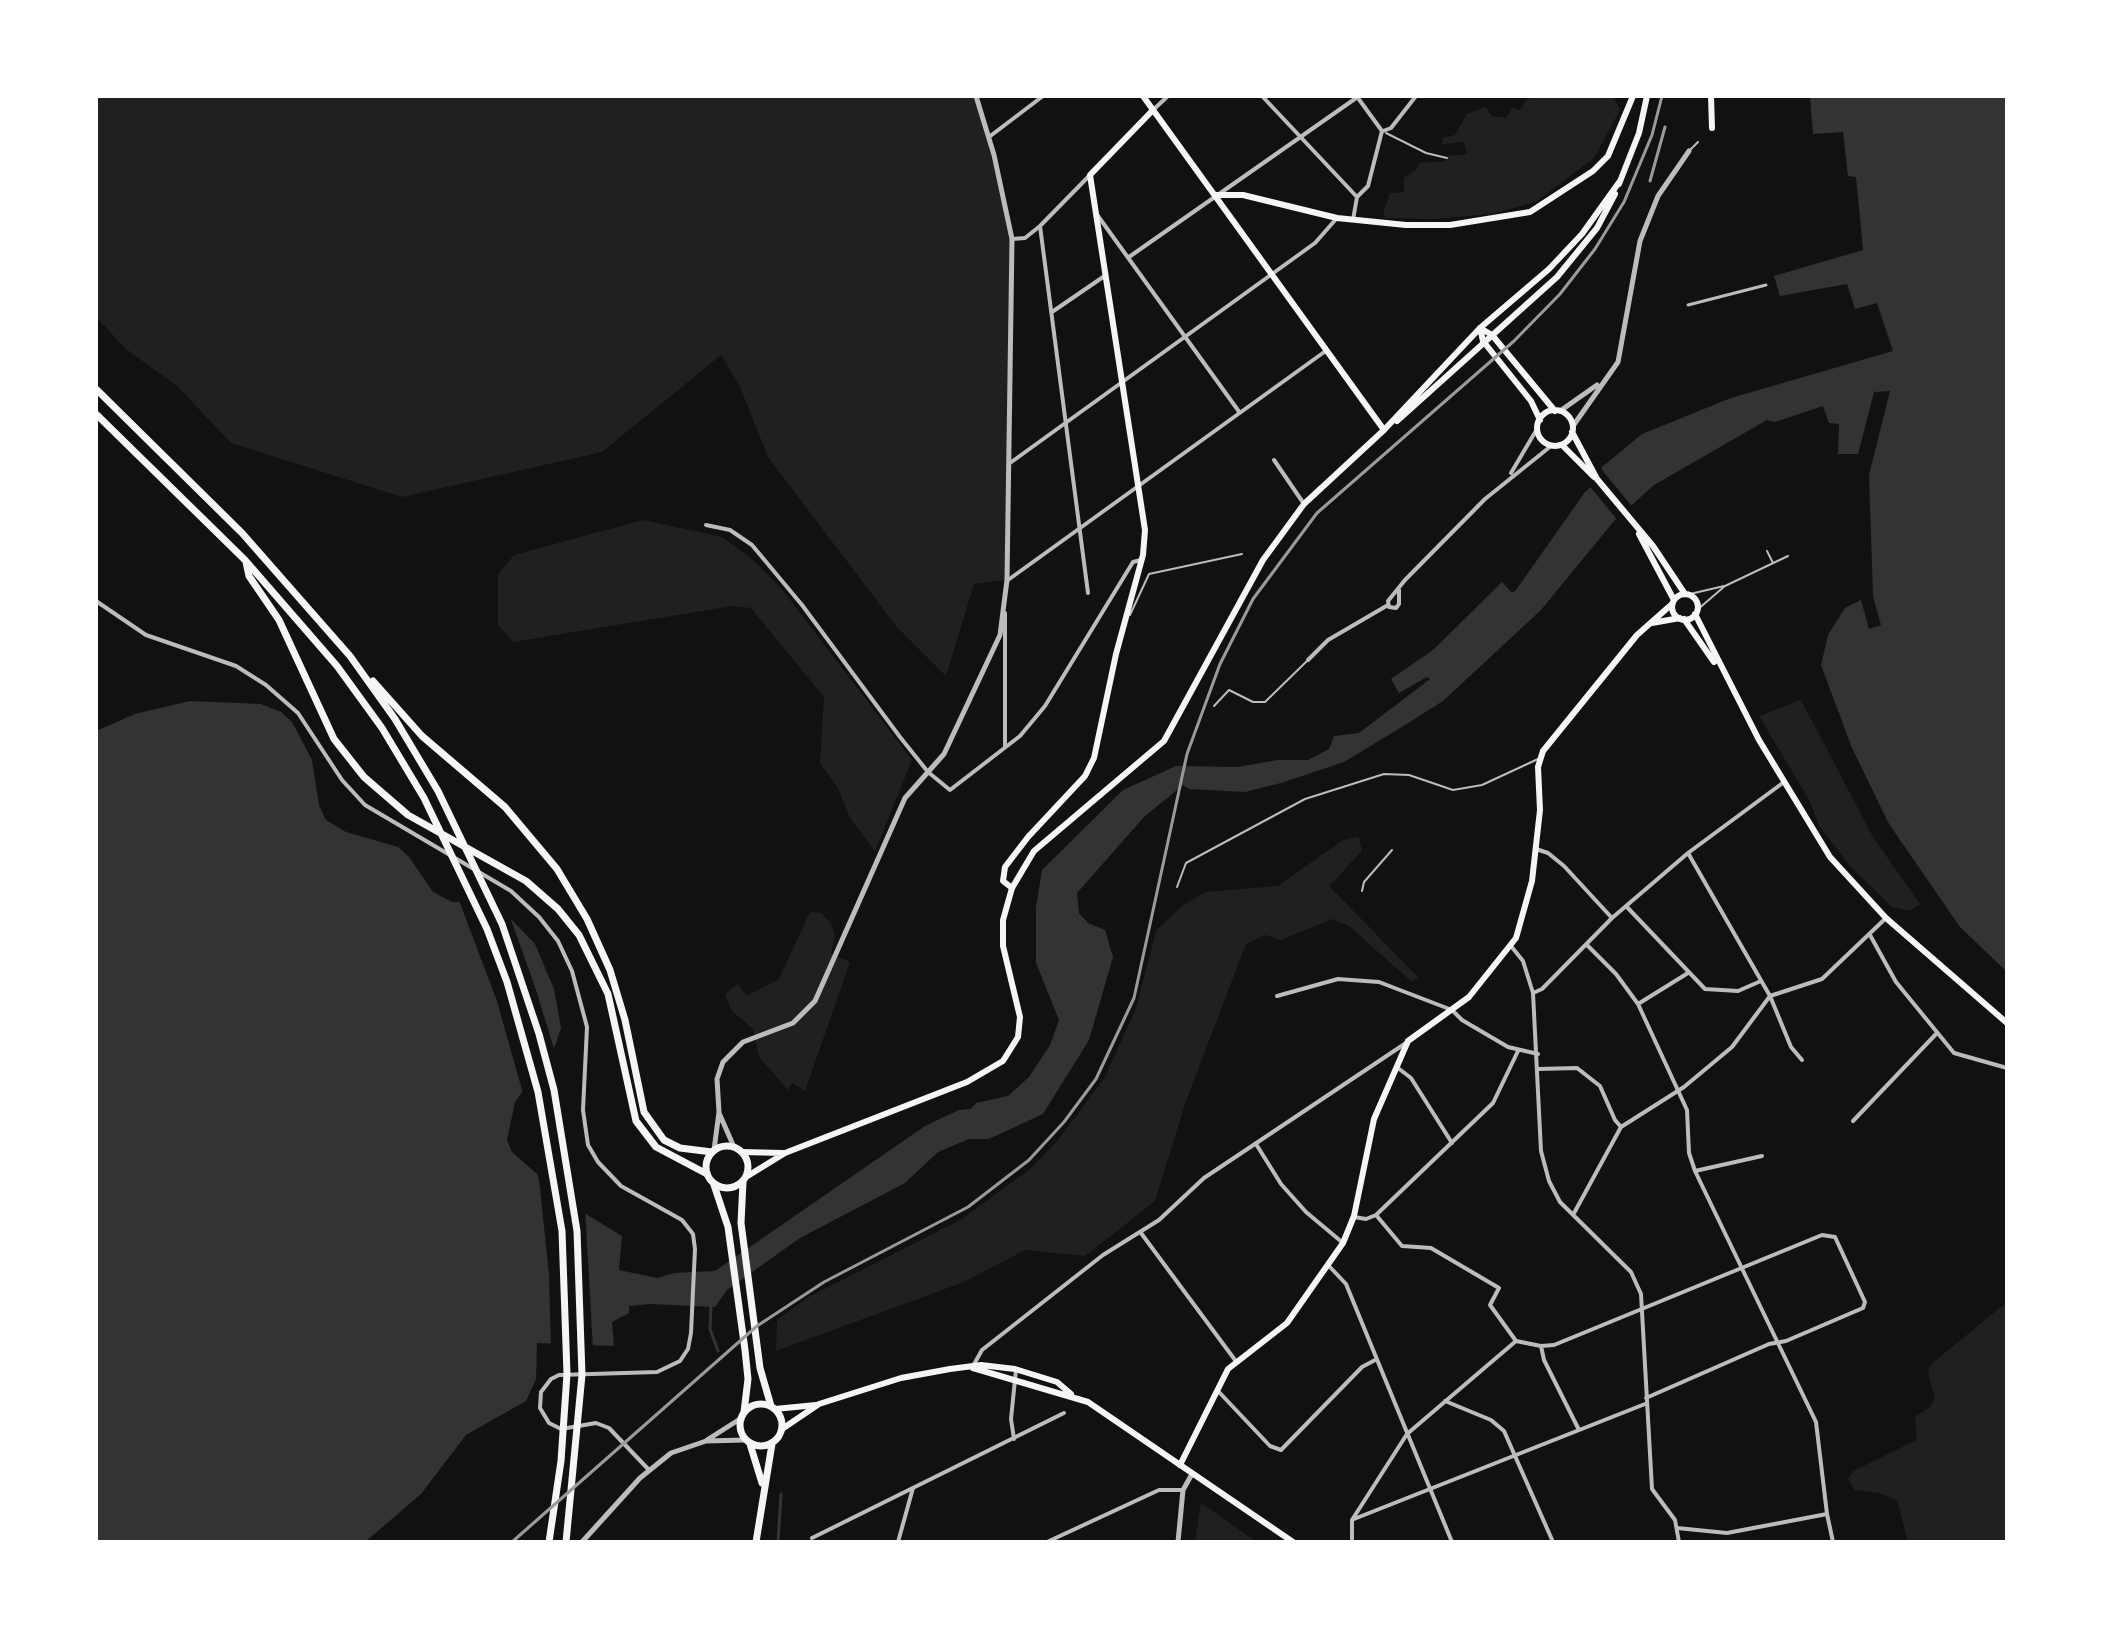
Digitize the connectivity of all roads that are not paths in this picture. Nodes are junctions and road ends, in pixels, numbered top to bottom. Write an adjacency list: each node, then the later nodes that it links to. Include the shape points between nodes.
1 (976, 96): 16 (street)
2 (1043, 96): 16 (street)
3 (1143, 96): 12 (main road)
4 (1168, 96): 12 (street)
5 (1262, 96): 15 (street)
6 (1416, 96): 14 (street, via 1391,128)
7 (1641, 96): 11 (main road)
8 (1647, 96): 21 (main road)
9 (1711, 96): 13 (main road)
10 (1359, 97): 14 (street); 15 (street)
11 (1632, 99): 26 (main road, via 1608,156 1530,212 1450,225)
12 (1153, 110): 20 (main road); 22 (main road)
13 (1712, 128)
14 (1382, 131): 19 (lane); 23 (street, via 1368,186)
15 (1300, 136): 22 (street); 23 (street)
16 (989, 137): 28 (street)
17 (1698, 142): 18 (lane)
18 (1689, 151): 41 (street, via 1658,196 1640,241 1623,351)
19 (1447, 158)
20 (1090, 175): 24 (main road); 27 (street)
21 (1620, 181): 35 (main road, via 1582,234); 36 (main road, via 1576,256)
22 (1215, 195): 25 (main road, via 1243,195); 29 (street); 31 (main road)
23 (1357, 197): 26 (street)
24 (1098, 216): 29 (street); 30 (main road)
25 (1337, 218): 26 (main road); 31 (street, via 1315,243)
26 (1353, 220)
27 (1040, 226): 28 (street, via 1025,238); 34 (street)
28 (1012, 239): 54 (street)
29 (1129, 257): 37 (street)
30 (1107, 274): 34 (street); 40 (main road)
31 (1273, 274): 37 (street); 39 (main road)
32 (1766, 285): 33 (street)
33 (1688, 305)
34 (1052, 312): 47 (street)
35 (1480, 328): 36 (main road); 38 (main road); 50 (main road)
36 (1492, 335): 38 (main road); 43 (main road)
37 (1185, 337): 40 (street); 44 (street)
38 (1483, 341): 46 (main road); 50 (main road)
39 (1327, 350): 44 (street); 50 (main road)
40 (1123, 382): 47 (street); 57 (main road)
41 (1601, 383): 43 (street); 49 (street)
42 (96, 389): 81 (highway, via 242,533)
43 (1557, 411): 46 (main road); 49 (main road, via 1568,416)
44 (1240, 413): 57 (street)
45 (96, 414): 65 (highway)
46 (1540, 420): 48 (main road)
47 (1066, 423): 54 (street); 61 (street)
48 (1537, 429): 52 (main road); 55 (street)
49 (1572, 429): 51 (main road); 56 (main road)
50 (1384, 430): 58 (main road)
51 (1562, 445): 52 (main road); 56 (main road)
52 (1551, 446): 55 (street)
53 (1274, 460): 58 (street)
54 (1008, 464): 68 (street)
55 (1507, 478): 70 (street)
56 (1597, 479): 59 (main road)
57 (1138, 486): 61 (street); 66 (main road, via 1145,530)
58 (1304, 504): 93 (main road, via 1263,560 1164,741 1034,851)
59 (1628, 517): 72 (main road); 74 (main road)
60 (706, 525): 87 (street, via 730,530 752,545)
61 (1080, 531): 68 (street); 71 (street)
62 (1767, 551): 67 (lane)
63 (1242, 554): 78 (lane, via 1149,574 1133,613)
64 (1788, 556): 67 (lane)
65 (245, 560): 129 (highway, via 334,739 364,777 408,815 526,881 579,935 608,994 636,1121 656,1147); 175 (highway, via 354,687 424,798 468,884 507,982 538,1092 556,1185 565,1279 567,1374)
66 (1141, 560): 78 (main road); 85 (street, via 1133,562 1045,706)
67 (1773, 563): 69 (lane)
68 (1007, 580): 76 (street)
69 (1725, 586): 72 (lane); 77 (lane)
70 (1399, 590): 75 (street); 75 (street, via 1396,608)
71 (1088, 593)
72 (1687, 594): 74 (main road); 77 (main road, via 1697,601)
73 (96, 601): 165 (street, via 146,635 248,672 298,713 342,780 372,812 499,884 539,917 566,955 588,1042 583,1110 588,1145 621,1186 677,1216 690,1229 695,1244 692,1324 686,1354 668,1368 568,1374 545,1384 540,1408 549,1423 565,1430 596,1423 614,1433)
74 (1673, 602): 79 (main road, via 1674,613); 80 (main road)
75 (1388, 605): 82 (street, via 1328,640)
76 (1005, 607): 85 (street); 87 (street, via 990,662 944,754)
77 (1696, 612): 79 (main road); 83 (main road)
78 (1125, 617): 93 (main road, via 1089,769 1005,867 1003,881)
79 (1682, 619): 80 (main road); 83 (main road)
80 (1652, 623): 86 (main road, via 1551,737)
81 (350, 656): 124 (highway, via 422,736 505,807 549,858 587,919 610,970 644,1112 664,1140 680,1148); 176 (highway, via 395,719 482,877 521,976 550,1076 577,1231 582,1344)
82 (1308, 660): 84 (lane, via 1265,702 1229,690)
83 (1725, 678): 88 (main road)
84 (1214, 706)
85 (1005, 746): 87 (street, via 950,790)
86 (1539, 759): 89 (main road); 92 (lane, via 1482,785 1453,790 1409,775 1384,774 1305,799 1186,863)
87 (928, 772): 118 (street, via 905,798 815,1001 793,1023 743,1042 729,1054 717,1079)
88 (1784, 782): 91 (street); 97 (main road, via 1830,857)
89 (1536, 849): 96 (street, via 1564,866); 100 (main road, via 1529,903)
90 (1392, 850): 94 (lane)
91 (1688, 853): 95 (street); 102 (street)
92 (1177, 887)
93 (1012, 888): 126 (main road, via 1002,937 1020,1017 1009,1054 983,1075)
94 (1362, 891)
95 (1626, 906): 96 (street); 101 (street)
96 (1612, 918): 99 (street)
97 (1886, 918): 98 (street); 108 (main road)
98 (1870, 935): 105 (street, via 1822,979); 109 (street, via 1896,982)
99 (1587, 945): 103 (street); 106 (street)
100 (1511, 946): 103 (street, via 1523,961); 107 (main road)
101 (1688, 973): 102 (street, via 1710,991 1738,991); 106 (street)
102 (1761, 981): 105 (street)
103 (1533, 993): 112 (street)
104 (1277, 996): 107 (street, via 1326,981 1359,978)
105 (1770, 996): 113 (street, via 1791,1047); 117 (street, via 1737,1043)
106 (1638, 1004): 117 (street)
107 (1452, 1010): 110 (main road); 111 (street)
108 (2007, 1023)
109 (1936, 1034): 115 (street, via 1954,1053); 119 (street)
110 (1408, 1041): 114 (main road); 122 (street)
111 (1518, 1051): 112 (street); 121 (street, via 1497,1099)
112 (1538, 1054): 116 (street)
113 (1802, 1060)
114 (1398, 1068): 121 (street, via 1411,1078); 134 (main road, via 1374,1119)
115 (2007, 1068)
116 (1538, 1069): 120 (street, via 1577,1068 1600,1086); 133 (street, via 1543,1165 1554,1192)
117 (1678, 1091): 120 (street); 128 (street, via 1688,1115)
118 (719, 1112): 123 (street); 124 (street)
119 (1853, 1121)
120 (1621, 1127): 133 (street)
121 (1452, 1143): 132 (street)
122 (1256, 1144): 135 (street, via 1204,1178); 136 (street, via 1281,1184)
123 (734, 1147): 124 (highway); 125 (highway)
124 (713, 1151): 129 (highway)
125 (742, 1152): 126 (main road); 130 (highway, via 748,1164)
126 (788, 1152): 130 (main road)
127 (1762, 1156): 128 (street)
128 (1695, 1171): 138 (street)
129 (707, 1174): 131 (highway)
130 (744, 1180): 131 (highway, via 726,1189); 153 (highway, via 743,1237 760,1368)
131 (714, 1185): 155 (highway, via 728,1227 745,1350 747,1395)
132 (1376, 1215): 134 (street); 140 (street, via 1402,1246 1431,1248 1499,1288 1490,1305)
133 (1573, 1215): 139 (street, via 1631,1272)
134 (1354, 1217): 136 (main road)
135 (1141, 1233): 144 (street); 145 (street, via 1103,1255 982,1350)
136 (1343, 1243): 137 (main road)
137 (1329, 1266): 143 (street, via 1346,1284); 144 (main road, via 1287,1323)
138 (1743, 1268): 139 (street); 141 (street); 141 (street, via 1831,1235 1843,1252 1864,1307)
139 (1642, 1308): 142 (street); 151 (street)
140 (1516, 1341): 142 (street); 150 (street)
141 (1779, 1343): 151 (street); 171 (street, via 1816,1422)
142 (1541, 1346): 157 (street)
143 (1377, 1359): 148 (street, via 1362,1367 1281,1450 1270,1446); 158 (street)
144 (1235, 1360): 148 (main road)
145 (973, 1368): 146 (main road); 147 (main road); 152 (main road, via 910,1376)
146 (1016, 1369): 147 (street); 149 (main road, via 1057,1382)
147 (1014, 1380): 149 (main road); 159 (street)
148 (1216, 1390): 164 (main road)
149 (1071, 1394): 164 (main road, via 1114,1417)
150 (1445, 1401): 158 (street); 163 (street, via 1498,1425)
151 (1646, 1401): 157 (street); 173 (street, via 1652,1489)
152 (819, 1404): 153 (main road); 156 (main road)
153 (773, 1407): 155 (highway, via 756,1404); 156 (highway)
154 (1064, 1413): 159 (street)
155 (742, 1415): 160 (street); 161 (highway, via 740,1430)
156 (782, 1429): 162 (highway)
157 (1579, 1430): 163 (street)
158 (1407, 1434): 170 (street); 172 (street)
159 (1014, 1439): 168 (street)
160 (706, 1441): 161 (street); 165 (street, via 677,1450)
161 (748, 1442): 162 (highway, via 758,1447); 167 (highway)
162 (772, 1444): 167 (highway)
163 (1517, 1456): 170 (street); 185 (street)
164 (1180, 1465): 166 (main road)
165 (649, 1470): 177 (street)
166 (1192, 1474): 169 (street); 182 (main road)
167 (763, 1486): 178 (highway)
168 (913, 1488): 174 (street); 179 (street)
169 (1183, 1490): 180 (street, via 1159,1490); 181 (street)
170 (1430, 1492): 172 (street); 184 (street)
171 (1827, 1514): 173 (street, via 1727,1533); 187 (street)
172 (1352, 1520): 183 (street)
173 (1677, 1528): 186 (street)
174 (812, 1538)
175 (549, 1542)
176 (566, 1542)
177 (582, 1542)
178 (756, 1542)
179 (898, 1542)
180 (1047, 1542)
181 (1178, 1542)
182 (1293, 1542)
183 (1352, 1542)
184 (1452, 1542)
185 (1553, 1542)
186 (1679, 1542)
187 (1833, 1542)

